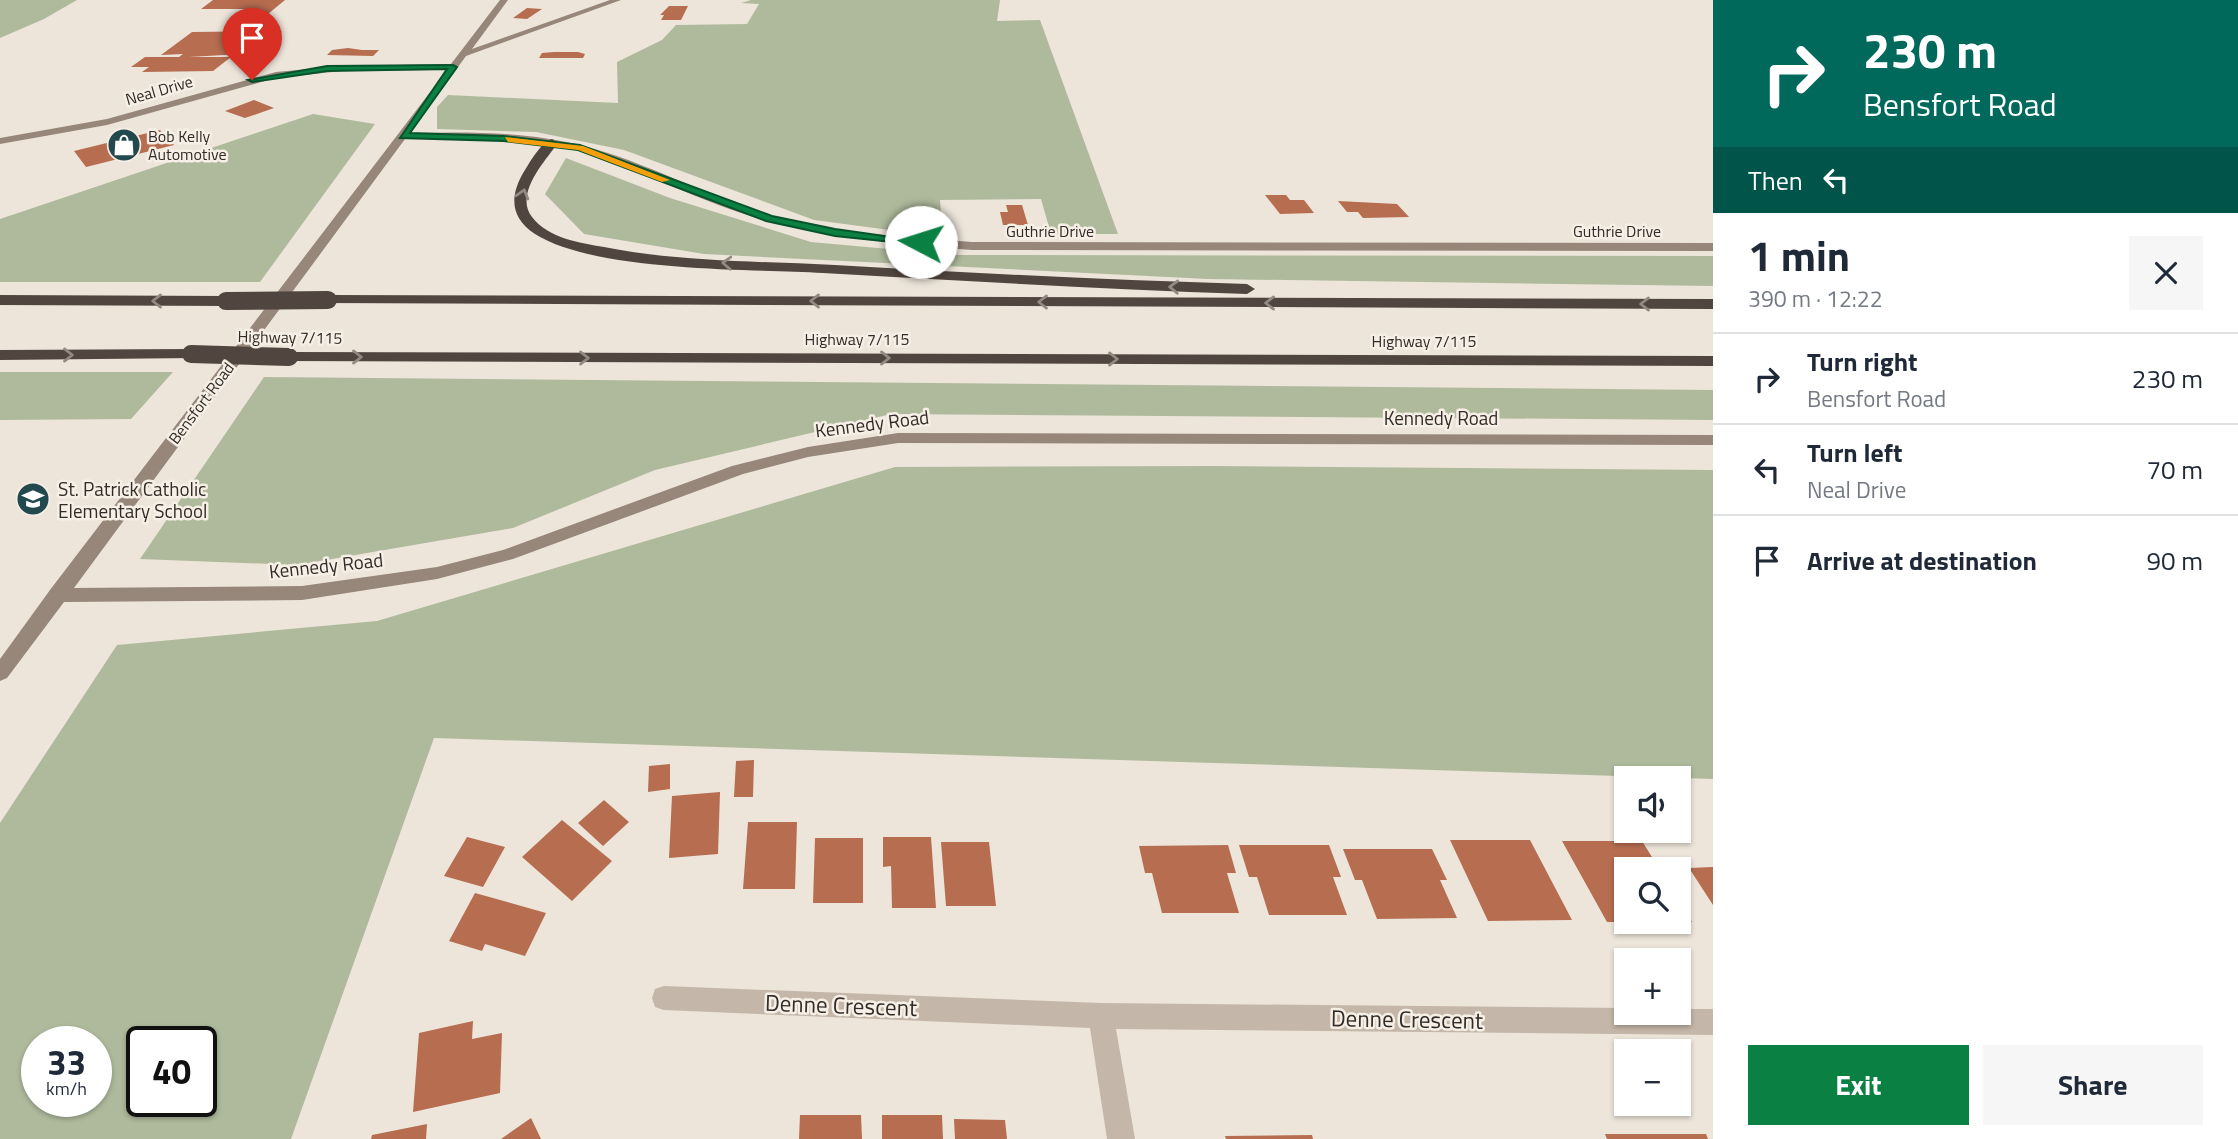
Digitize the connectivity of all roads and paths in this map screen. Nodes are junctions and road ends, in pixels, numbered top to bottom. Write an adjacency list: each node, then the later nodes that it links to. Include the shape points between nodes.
1 (504, 0): 3 (street, Bensfort Road)
2 (617, 0): 3 (street)
3 (461, 56): 4 (street, Bensfort Road)
4 (453, 67): 5 (street, Bensfort Road); 6 (street, Neal Drive, via 327,68 276,75 61,132)
5 (403, 136): 7 (street, Guthrie Drive); 15 (street, Bensfort Road)
6 (0, 141)
7 (552, 143): 8 (street, Guthrie Drive, via 607,157 769,218 896,240 985,246); 10 (highway, one-way to 7, via 1353,292 1093,284 710,262 600,251 553,237 521,214 519,201 528,178)
8 (1713, 247)
9 (0, 300): 10 (highway, Highway 7/115, one-way to 9, bridge)
10 (1462, 303): 11 (highway, Highway 7/115, one-way to 10)
11 (1713, 304)
12 (0, 355): 13 (highway, Highway 7/115, one-way to 13, bridge)
13 (1713, 363)
14 (1713, 440): 15 (street, Kennedy Road, via 898,438 808,452 738,470 507,555 437,573 302,593)
15 (56, 595): 16 (street, Bensfort Road)
16 (0, 673)
17 (664, 998): 18 (street, Denne Crescent)
18 (1101, 1016): 19 (street, Denne Crescent); 20 (street)
19 (1713, 1022)
20 (1121, 1139)

